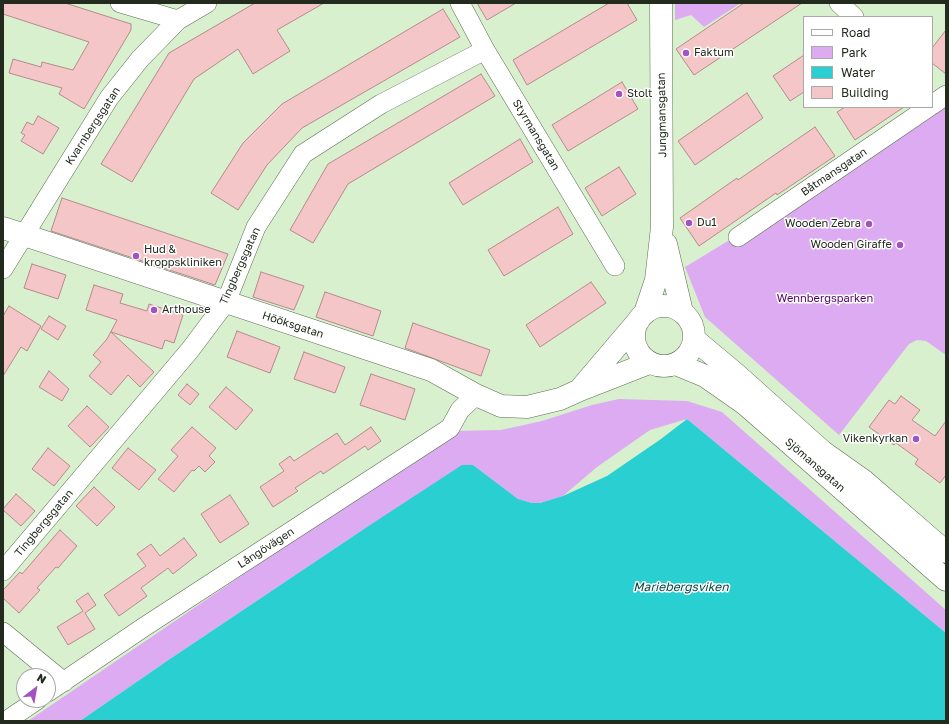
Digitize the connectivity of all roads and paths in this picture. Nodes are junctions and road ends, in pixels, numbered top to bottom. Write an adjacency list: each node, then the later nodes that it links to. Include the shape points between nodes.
1 (120, 3): 7 (street)
2 (207, 3): 7 (street, Kvarnbergsgatan)
3 (460, 3): 8 (street, Styrmansgatan)
4 (661, 3): 10 (street, Jungmansgatan)
5 (839, 3): 6 (street)
6 (853, 16)
7 (178, 20): 12 (street, Kvarnbergsgatan, via 140,59 109,98)
8 (485, 50): 14 (street, Styrmansgatan); 16 (street, Tingbergsgatan, via 381,104 303,154 256,227)
9 (928, 108): 13 (street, Båtmansgatan)
10 (662, 227): 17 (street, Jungmansgatan); 18 (street, Jungmansgatan, via 656,280)
11 (3, 228): 12 (street, Hööksgatan)
12 (24, 235): 15 (street, Kvarnbergsgatan); 16 (street, Hööksgatan)
13 (738, 237)
14 (615, 266)
15 (3, 270)
16 (226, 302): 23 (street, Hööksgatan, via 431,370); 25 (street, Tingbergsgatan, via 190,350)
17 (682, 312): 18 (street, via 675,308 660,307 652,309); 19 (street, via 693,329)
18 (642, 317): 20 (street, via 636,328 636,346); 22 (street, Hööksgatan)
19 (694, 339): 21 (street, via 688,354); 24 (street, Sjömansgatan, via 823,452 864,481)
20 (649, 363): 21 (street, via 661,366); 22 (street, Hööksgatan)
21 (676, 364): 26 (street, Sjömansgatan, via 706,376 745,404)
22 (580, 390): 23 (street, Hööksgatan, via 560,399 527,407 501,406)
23 (476, 396): 28 (street, Långövägen, via 460,410 450,428)
24 (946, 552)
25 (3, 571)
26 (946, 580)
27 (3, 632): 28 (street)
28 (64, 682): 29 (street, Långövägen)
29 (56, 687)
30 (25, 708): 31 (street)
31 (6, 721)

